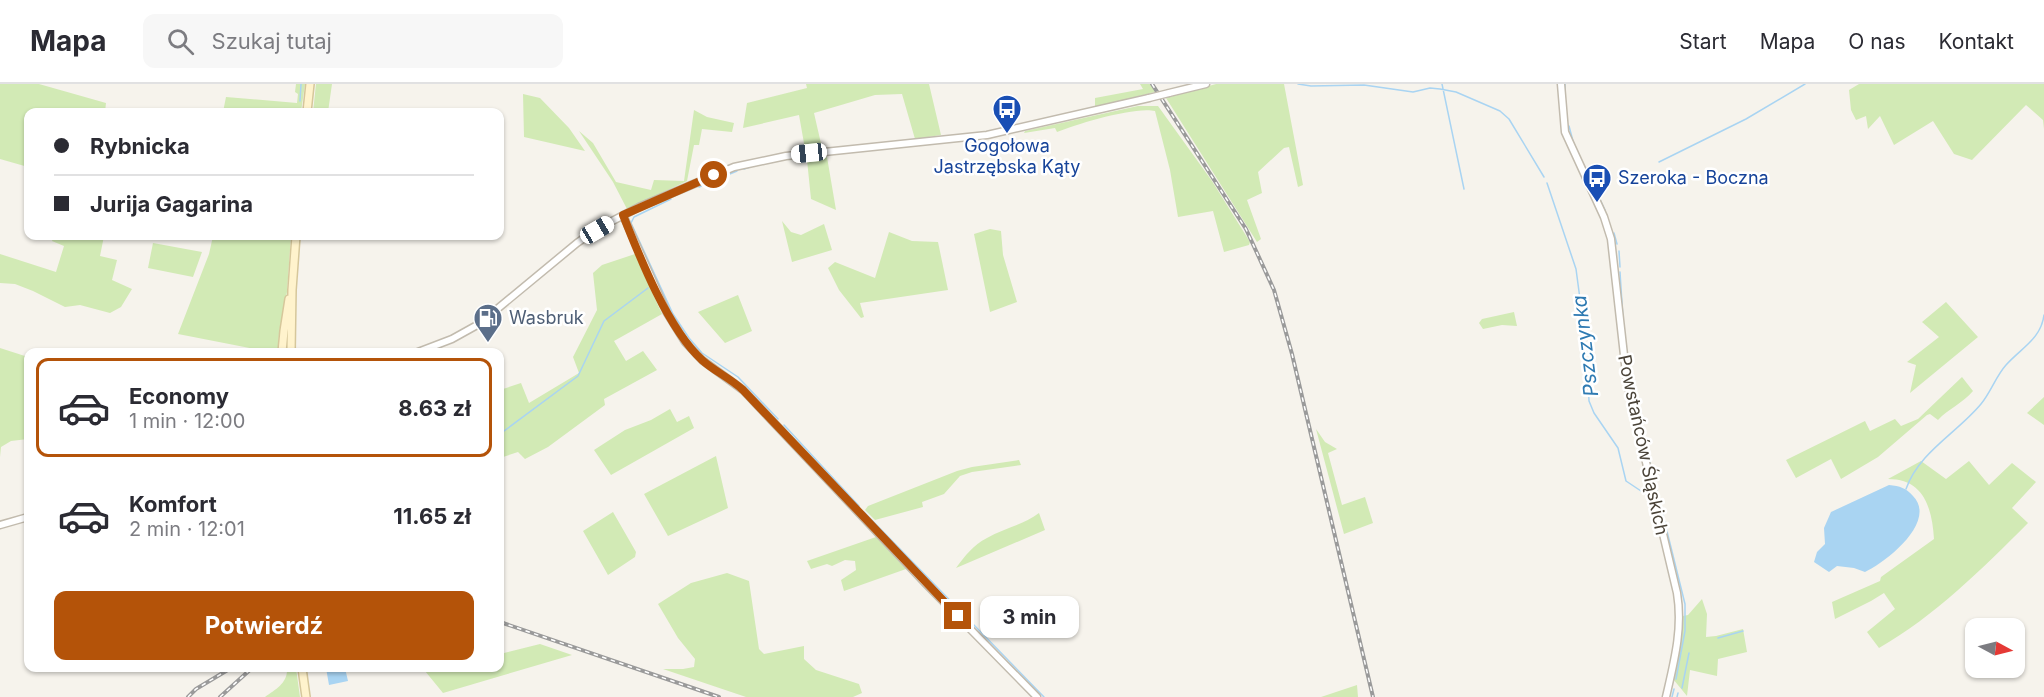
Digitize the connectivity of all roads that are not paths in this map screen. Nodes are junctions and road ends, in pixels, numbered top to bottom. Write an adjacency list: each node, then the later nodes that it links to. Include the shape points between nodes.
1 (310, 84): 4 (main road)
2 (1206, 84): 5 (street, bridge, via 987,135 747,163)
3 (1561, 84): 16 (street, Powstańców Śląskich, via 1563,122 1571,150 1611,239 1627,382 1677,592 1679,637)
4 (307, 108)
5 (623, 215): 10 (street, via 577,243 479,324); 15 (street, via 667,313 685,342 702,360 743,390)
6 (296, 240): 7 (main road)
7 (292, 290): 8 (main road); 9 (main road)
8 (282, 348)
9 (291, 348)
10 (428, 348)
11 (24, 518): 12 (street)
12 (0, 525)
13 (303, 672): 14 (main road)
14 (306, 697)
15 (1036, 697)
16 (1666, 697)

